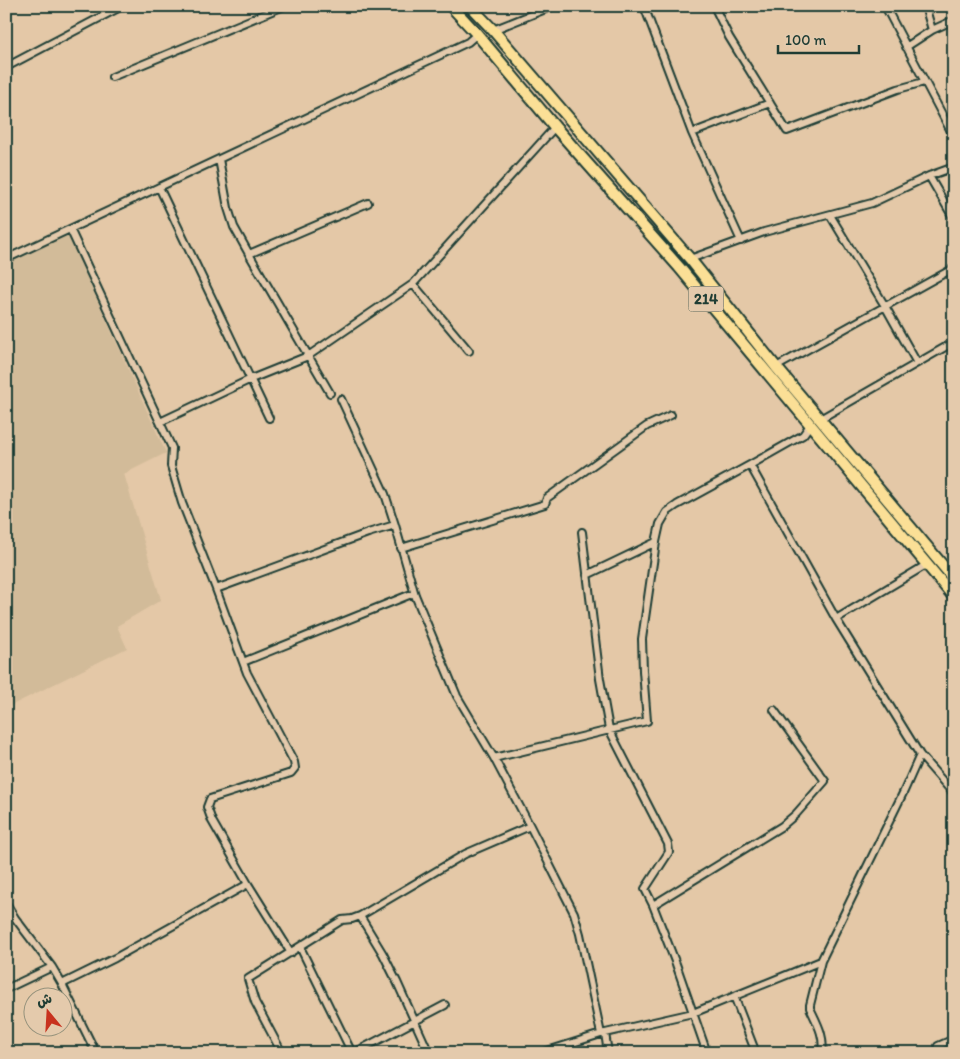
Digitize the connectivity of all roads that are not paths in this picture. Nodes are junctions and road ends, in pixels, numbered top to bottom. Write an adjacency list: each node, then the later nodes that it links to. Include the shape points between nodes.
1 (122, 6): 15 (street, via 10,65)
2 (284, 6): 16 (street)
3 (451, 6): 13 (highway, 214)
4 (470, 6): 11 (highway, 214)
5 (553, 6): 11 (street)
6 (644, 6): 20 (street)
7 (714, 6): 18 (street)
8 (884, 6): 14 (street)
9 (925, 6): 12 (street)
10 (954, 20): 12 (street)
11 (493, 30): 33 (highway, 214)
12 (932, 30): 14 (street)
13 (476, 34): 19 (highway, 214); 22 (street, via 468,42)
14 (906, 47): 17 (street)
15 (6, 57)
16 (112, 77)
17 (924, 82): 18 (street, via 787,131); 21 (street)
18 (770, 103): 20 (street)
19 (555, 127): 35 (street); 49 (highway, 214, via 679,267)
20 (692, 133): 30 (street)
21 (954, 137)
22 (219, 159): 25 (street); 31 (street, via 228,208)
23 (954, 167): 24 (street)
24 (929, 176): 27 (street, via 872,203); 28 (street)
25 (159, 187): 29 (street); 42 (street)
26 (368, 203): 31 (street)
27 (830, 215): 30 (street); 36 (street)
28 (954, 219)
29 (70, 230): 32 (street); 48 (street)
30 (741, 241): 33 (street)
31 (249, 254): 39 (street)
32 (6, 259)
33 (690, 260): 41 (highway, 214)
34 (954, 268): 36 (street)
35 (413, 284): 38 (street); 39 (street)
36 (885, 306): 40 (street); 41 (street)
37 (954, 342): 40 (street)
38 (469, 351)
39 (308, 356): 42 (street); 43 (street)
40 (917, 363): 47 (street)
41 (776, 367): 47 (highway, 214)
42 (251, 379): 46 (street); 48 (street)
43 (330, 393)
44 (341, 399): 51 (street, via 370,459)
45 (671, 415): 54 (street, via 648,426 547,498 545,504)
46 (269, 418)
47 (820, 419): 57 (highway, 214)
48 (160, 422): 58 (street, via 172,448 171,466 182,503)
49 (810, 425): 50 (street, via 802,434); 55 (highway, 214)
50 (750, 465): 53 (street, via 667,512); 61 (street)
51 (395, 525): 54 (street); 58 (street)
52 (582, 532): 56 (street)
53 (656, 542): 56 (street); 64 (street, via 642,639 647,721)
54 (401, 548): 59 (street)
55 (926, 565): 60 (highway, 214); 61 (street)
56 (587, 575): 64 (street)
57 (954, 579)
58 (216, 589): 62 (street)
59 (414, 593): 62 (street); 66 (street, via 456,696)
60 (954, 598)
61 (836, 619): 65 (street)
62 (243, 662): 69 (street, via 295,768 291,773 210,799 206,807)
63 (774, 710): 71 (street, via 826,781 782,826)
64 (609, 729): 66 (street); 71 (street, via 668,844 669,852 645,889)
65 (920, 755): 67 (street); 75 (street)
66 (494, 758): 68 (street)
67 (954, 794)
68 (530, 826): 72 (street, via 465,854); 83 (street, via 574,913)
69 (248, 884): 74 (street); 77 (street)
70 (6, 903): 76 (street)
71 (653, 905): 81 (street)
72 (360, 916): 73 (street, via 342,920); 82 (street, via 383,954)
73 (300, 947): 74 (street); 88 (street)
74 (291, 953): 87 (street, via 248,979)
75 (821, 961): 79 (street); 94 (street, via 810,1008 821,1031)
76 (52, 967): 77 (street); 78 (street)
77 (62, 984): 86 (street)
78 (6, 989)
79 (734, 996): 81 (street); 93 (street)
80 (445, 1005): 82 (street)
81 (692, 1013): 83 (street); 92 (street)
82 (414, 1021): 88 (street); 89 (street)
83 (603, 1034): 90 (street); 91 (street)
84 (954, 1039): 85 (street)
85 (938, 1046)
86 (96, 1053)
87 (282, 1053)
88 (353, 1053)
89 (429, 1053)
90 (541, 1053)
91 (608, 1053)
92 (707, 1053)
93 (756, 1053)
94 (822, 1053)

